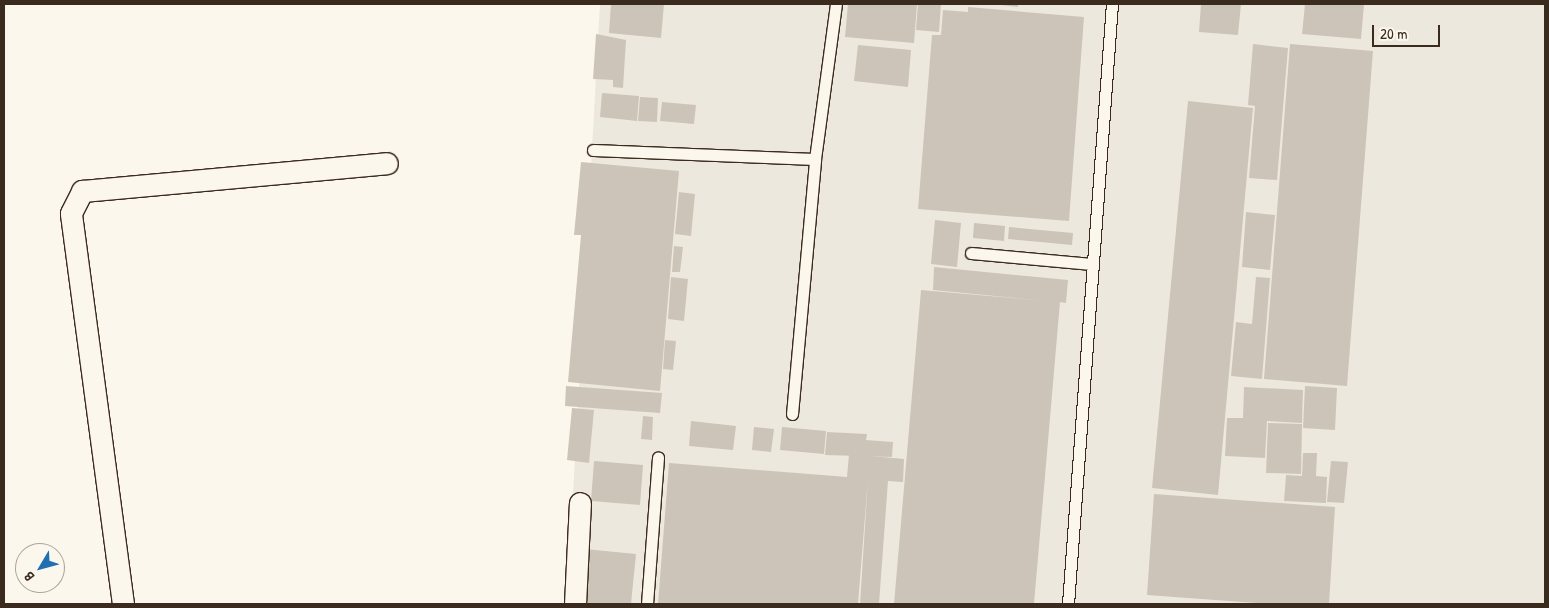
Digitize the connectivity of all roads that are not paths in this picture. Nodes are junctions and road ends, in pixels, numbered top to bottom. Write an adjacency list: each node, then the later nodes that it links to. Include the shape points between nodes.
1 (836, 4): 4 (lane)
2 (1112, 4): 7 (lane)
3 (594, 150): 4 (lane)
4 (815, 159): 8 (lane)
5 (387, 163): 11 (street, via 82,191 71,213)
6 (971, 253): 7 (lane)
7 (1092, 264): 14 (lane)
8 (792, 414)
9 (658, 457): 13 (lane)
10 (580, 502): 12 (street)
11 (123, 604)
12 (575, 604)
13 (647, 604)
14 (1068, 604)

